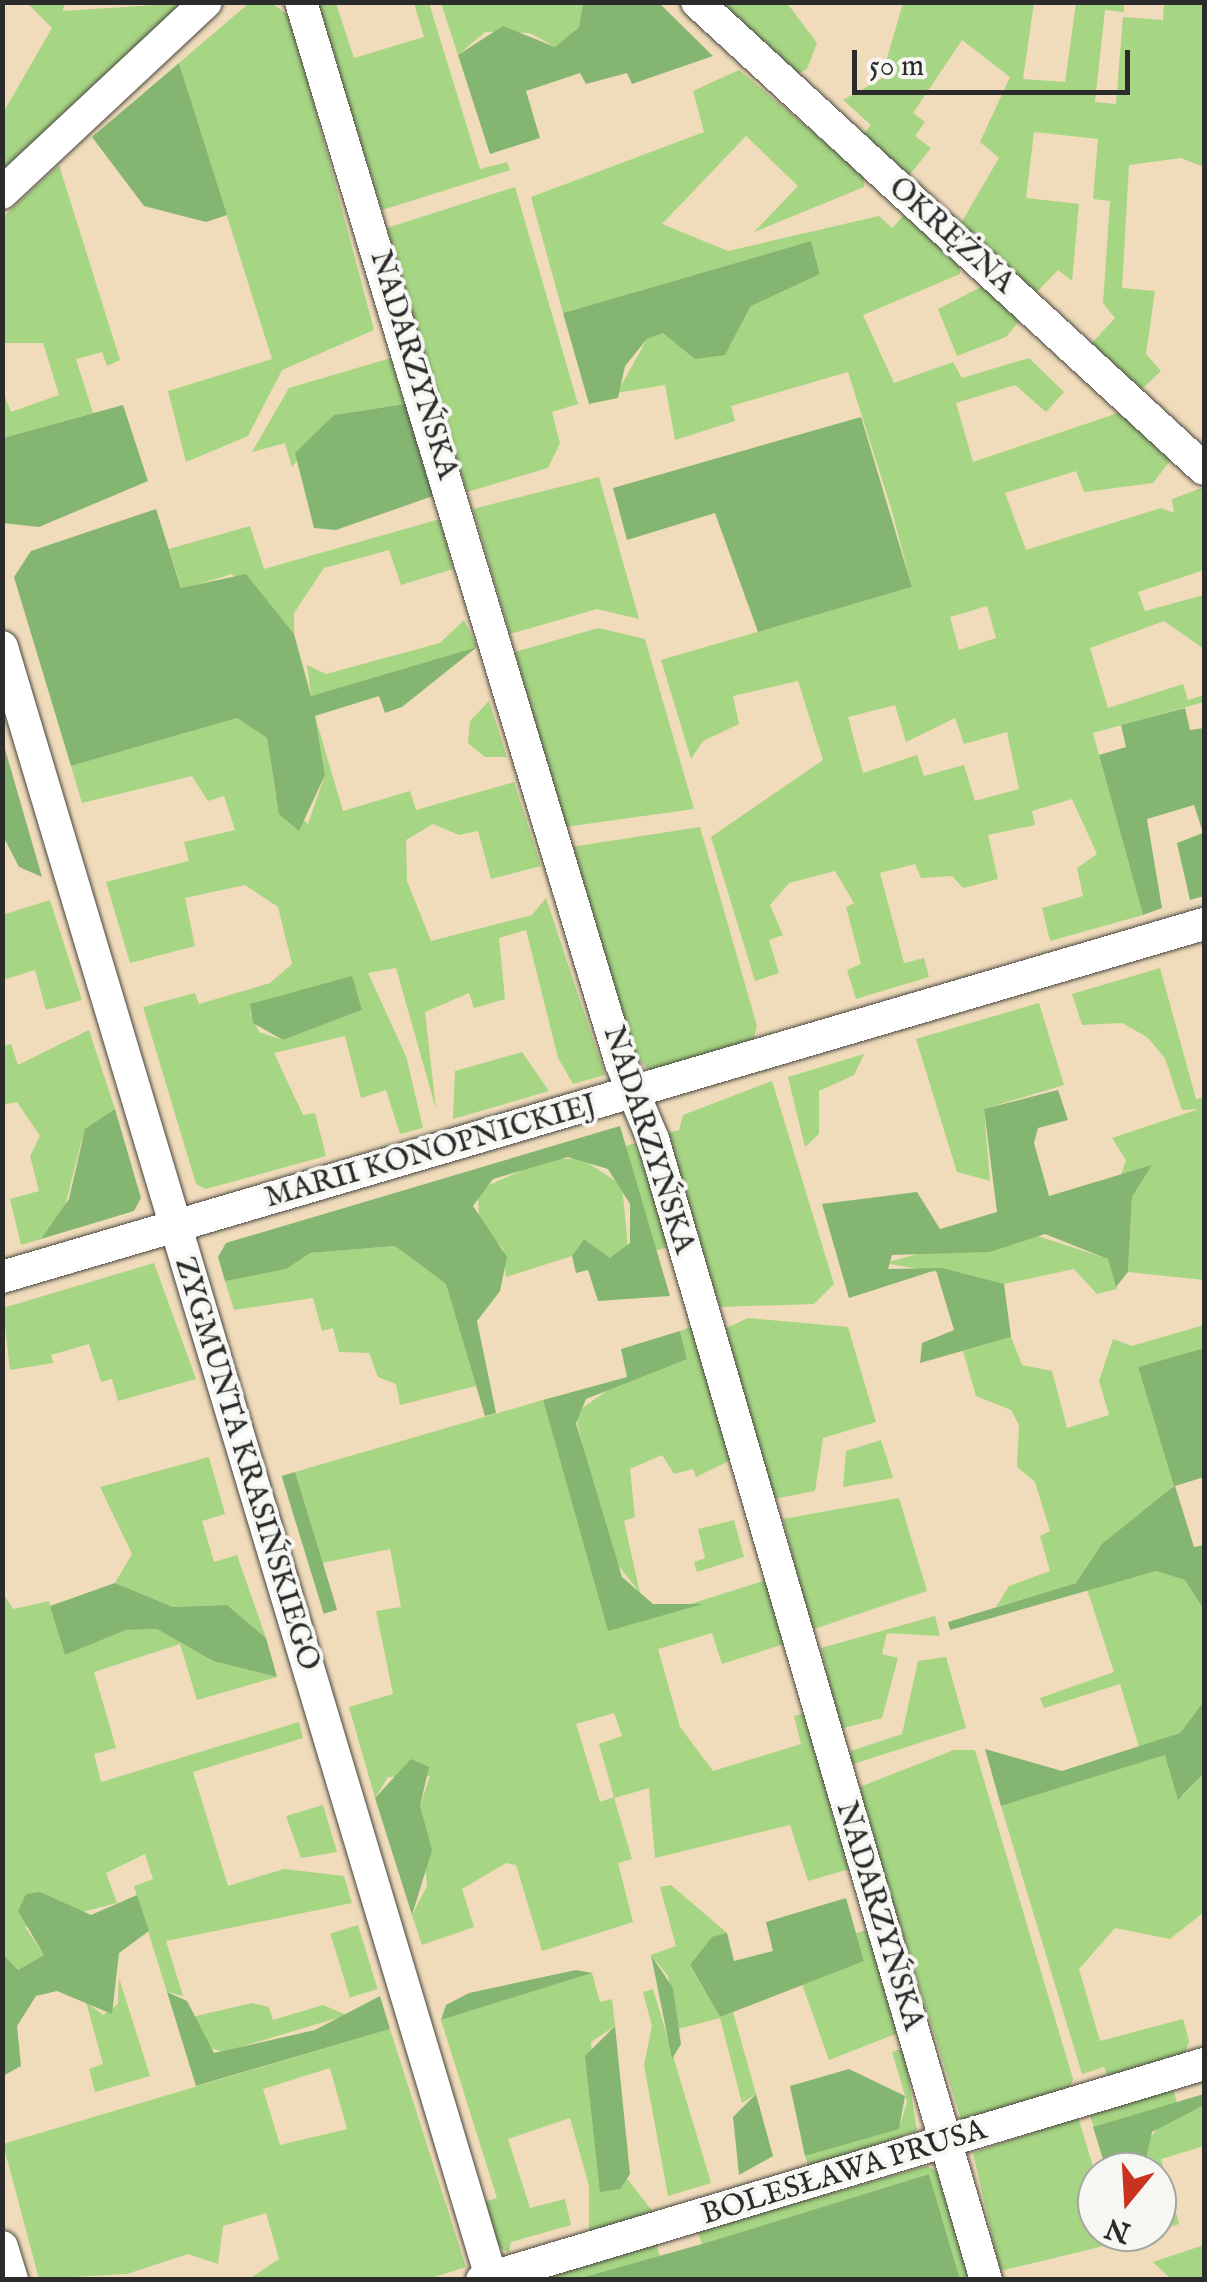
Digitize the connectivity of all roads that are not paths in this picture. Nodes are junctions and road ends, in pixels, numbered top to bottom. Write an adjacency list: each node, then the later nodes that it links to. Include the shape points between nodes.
1 (206, 2): 4 (street)
2 (301, 2): 8 (street, NADARZYŃSKA)
3 (696, 2): 5 (street, OKRĘŻNA)
4 (2, 192)
5 (1204, 469)
6 (2, 647): 9 (street, ZYGMUNTA KRASIŃSKIEGO)
7 (1204, 924): 8 (street, MARII KONOPNICKIEJ)
8 (634, 1093): 9 (street, MARII KONOPNICKIEJ); 12 (street, NADARZYŃSKA)
9 (176, 1226): 10 (street, MARII KONOPNICKIEJ); 14 (street, ZYGMUNTA KRASIŃSKIEGO)
10 (2, 1277)
11 (1204, 2064): 12 (street, BOLESŁAWA PRUSA)
12 (946, 2142): 14 (street, BOLESŁAWA PRUSA); 16 (street, NADARZYŃSKA)
13 (2, 2247): 15 (street)
14 (488, 2279)
15 (12, 2280)
16 (986, 2280)

